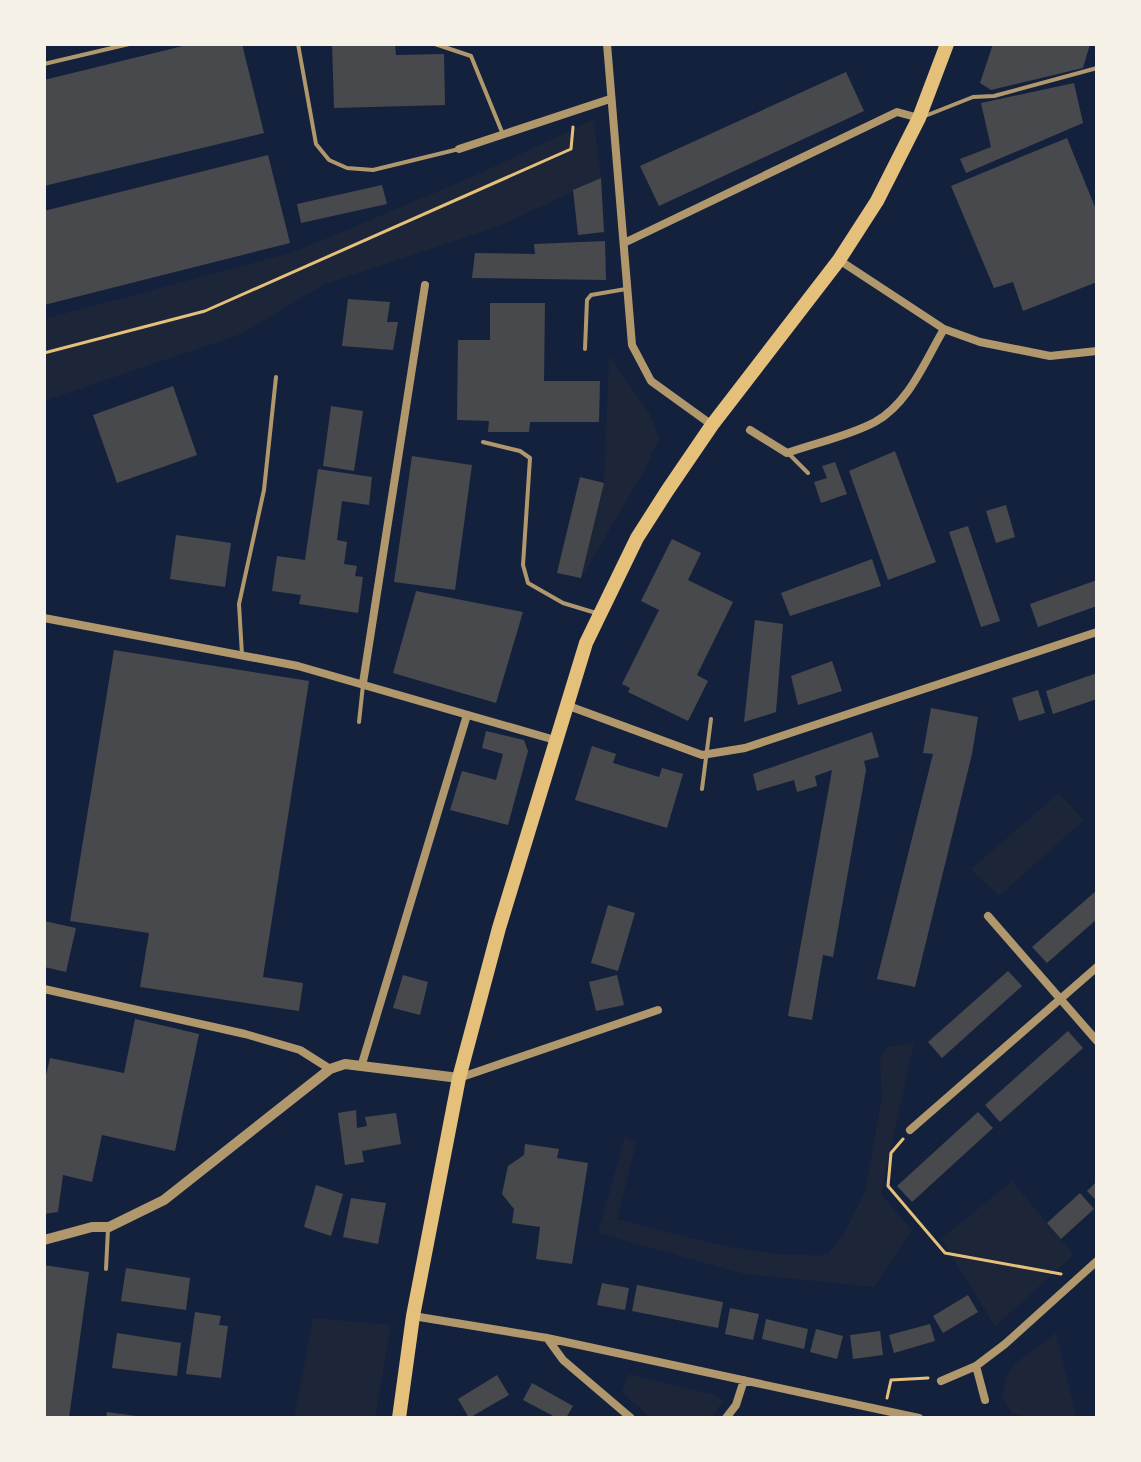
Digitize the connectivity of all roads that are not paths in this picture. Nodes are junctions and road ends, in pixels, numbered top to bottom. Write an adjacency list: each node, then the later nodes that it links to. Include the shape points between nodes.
1 (129, 44): 6 (lane)
2 (298, 44): 11 (lane, via 316,144 329,160 373,170)
3 (435, 44): 10 (lane, via 471,56)
4 (607, 44): 8 (street)
5 (947, 44): 9 (highway)
6 (44, 64)
7 (1097, 68): 9 (lane, via 973,97)
8 (610, 99): 10 (street); 12 (street)
9 (919, 118): 12 (street, via 897,112); 13 (highway, via 877,201)
10 (503, 134): 11 (street)
11 (459, 149)
12 (624, 243): 15 (street)
13 (839, 260): 16 (street); 20 (highway)
14 (425, 285): 29 (street)
15 (626, 289): 17 (lane, via 587,300); 20 (street, via 632,345 651,381)
16 (944, 329): 18 (street, via 1050,356); 23 (street, via 908,391 888,412)
17 (585, 349)
18 (1097, 351)
19 (276, 377): 28 (lane, via 264,490 239,604)
20 (712, 425): 25 (highway, via 637,538)
21 (750, 430): 23 (street)
22 (483, 442): 25 (lane, via 530,458 523,565 528,583 563,603)
23 (787, 453): 24 (lane)
24 (808, 473)
25 (599, 614): 30 (highway)
26 (44, 618): 28 (street)
27 (1097, 632): 35 (street, via 745,748)
28 (242, 655): 29 (street)
29 (363, 683): 31 (street); 33 (lane)
30 (566, 705): 34 (highway); 35 (street)
31 (467, 715): 34 (street); 43 (street)
32 (711, 719): 35 (lane)
33 (359, 722)
34 (555, 740): 45 (highway)
35 (706, 755): 36 (lane)
36 (702, 789)
37 (988, 916): 40 (street)
38 (1097, 967): 40 (street)
39 (44, 989): 44 (street, via 259,1038 300,1050)
40 (1060, 1001): 42 (street); 46 (street)
41 (658, 1010): 45 (street)
42 (1097, 1041)
43 (361, 1067): 44 (street, via 345,1064); 45 (street)
44 (330, 1069): 47 (street, via 164,1200)
45 (459, 1078): 51 (highway)
46 (910, 1130)
47 (109, 1227): 48 (street); 50 (lane)
48 (44, 1240)
49 (1097, 1261): 53 (street)
50 (106, 1269)
51 (413, 1316): 52 (street); 57 (highway)
52 (547, 1338): 54 (street); 58 (street, via 563,1360)
53 (976, 1366): 55 (street); 56 (street)
54 (744, 1380): 59 (street); 60 (street)
55 (941, 1381)
56 (985, 1400)
57 (399, 1418)
58 (631, 1418)
59 (726, 1418)
60 (919, 1418)

